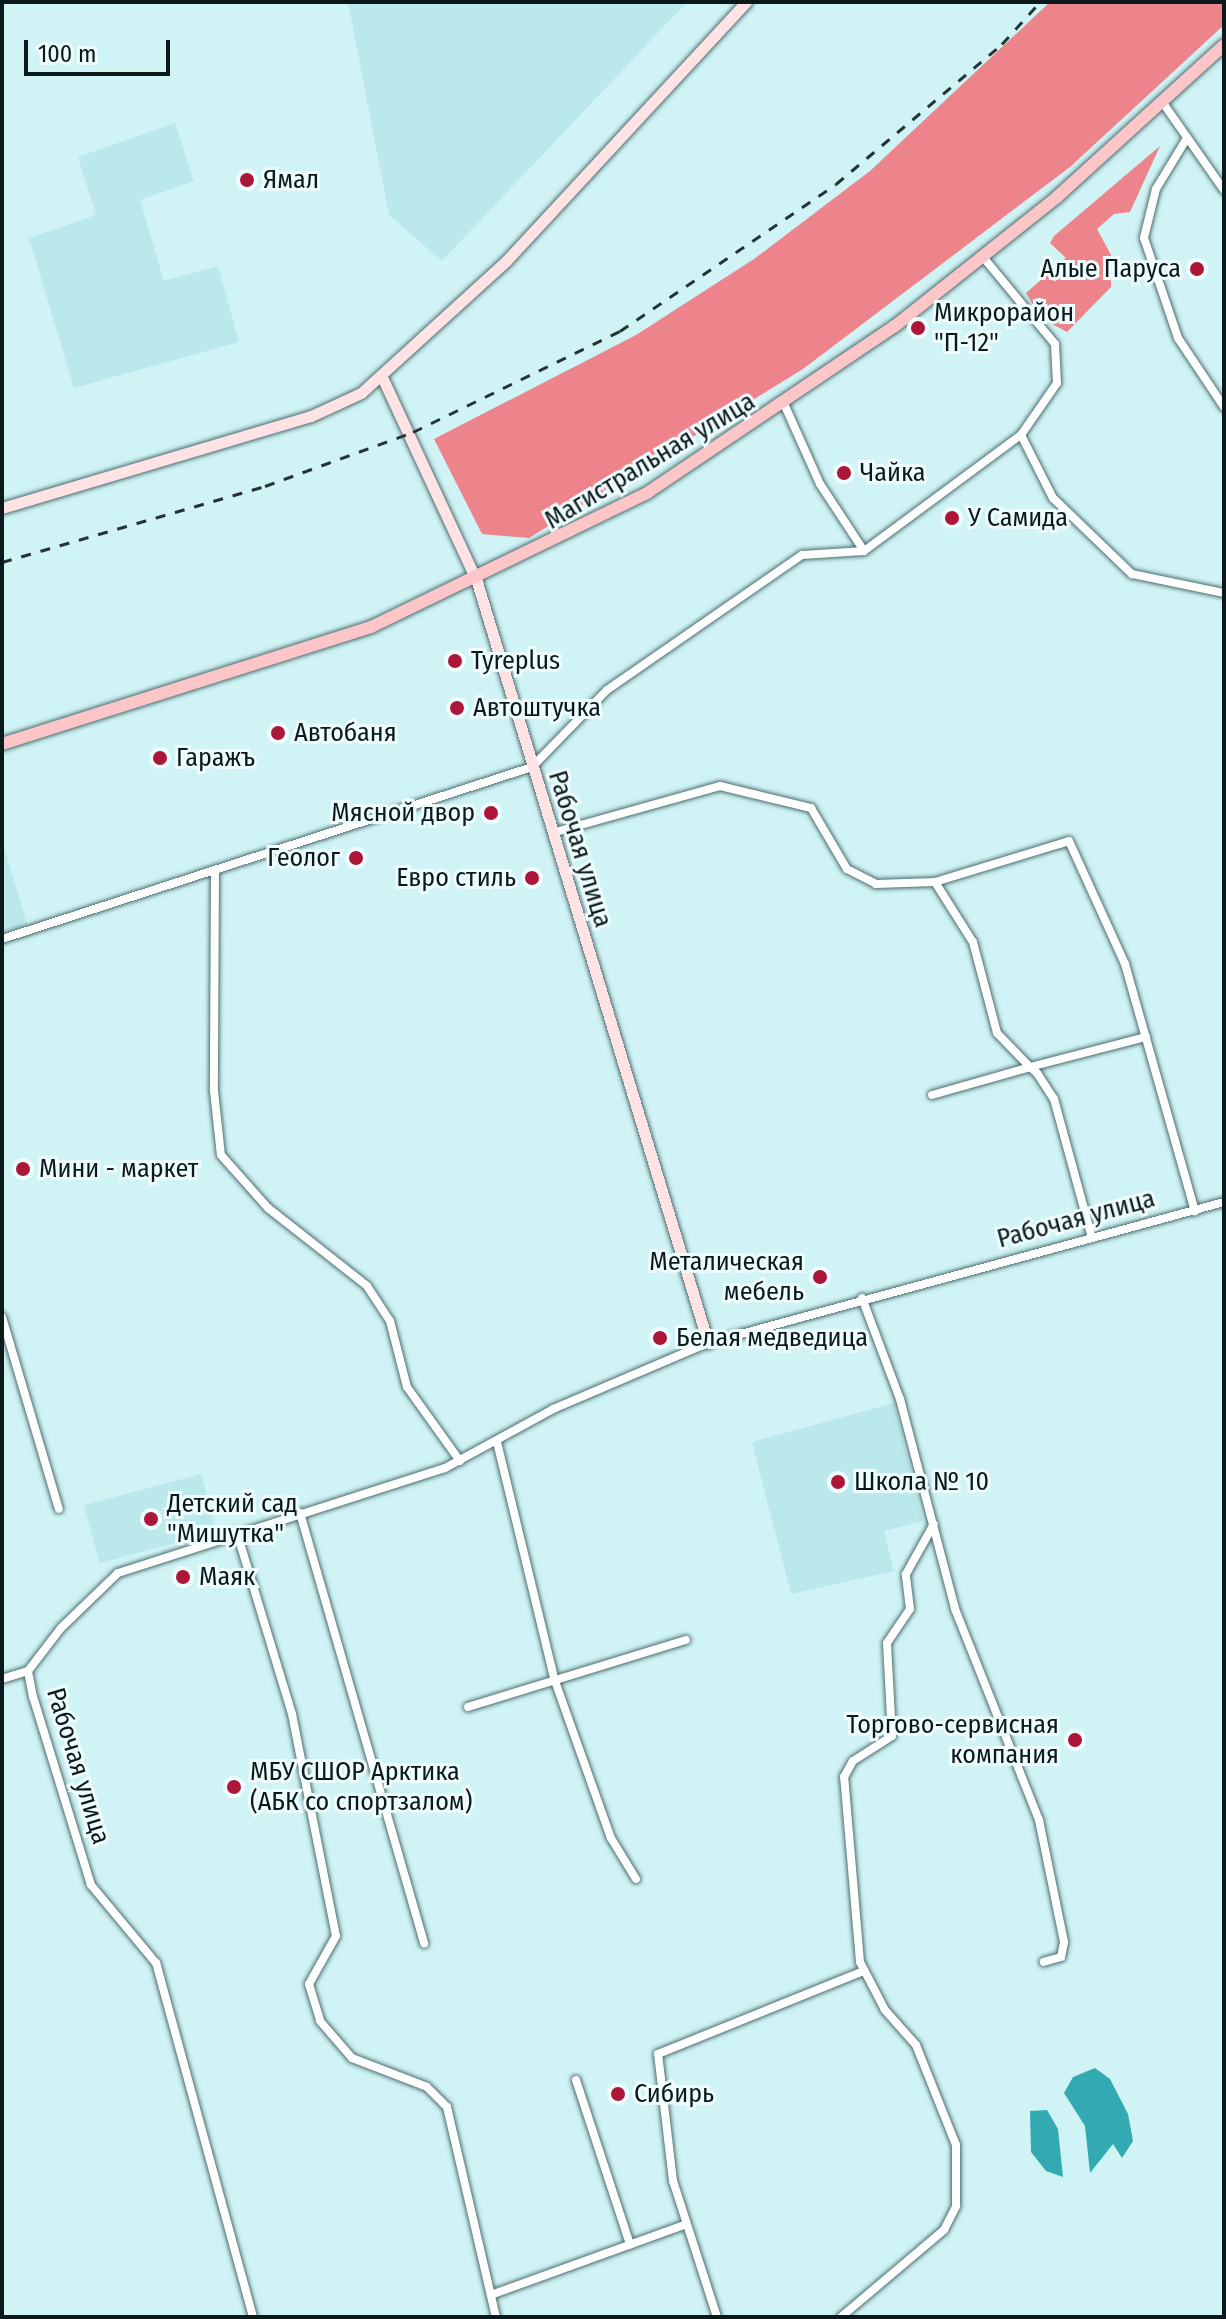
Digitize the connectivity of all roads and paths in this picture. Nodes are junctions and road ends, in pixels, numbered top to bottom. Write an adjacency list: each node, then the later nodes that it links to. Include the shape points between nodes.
1 (746, 2): 7 (main road, via 507,260)
2 (1224, 45): 3 (main road, Магистральная улица)
3 (1163, 103): 4 (street); 6 (main road, Магистральная улица)
4 (1187, 138): 5 (street); 9 (street, via 1156,189 1144,238 1178,338)
5 (1224, 190)
6 (983, 257): 8 (main road, Магистральная улица); 10 (street, via 1055,344 1059,362 1057,383)
7 (382, 377): 11 (main road, via 311,416); 13 (main road, Рабочая улица)
8 (785, 406): 12 (street, via 820,484); 13 (main road, Магистральная улица, via 647,493)
9 (1224, 407)
10 (1021, 435): 12 (street); 14 (street, via 1053,498 1132,574)
11 (2, 508)
12 (864, 551): 16 (street, via 802,555 607,690)
13 (477, 582): 15 (main road, Магистральная улица, via 312,649); 16 (main road, Рабочая улица)
14 (1224, 593)
15 (2, 744)
16 (532, 767): 17 (main road, Рабочая улица); 18 (street)
17 (552, 833): 19 (street, via 720,786 811,808 842,861 866,882); 29 (main road, Рабочая улица)
18 (215, 870): 20 (street); 31 (street, via 214,1091 221,1155 268,1208 367,1286 390,1321 407,1387)
19 (935, 882): 21 (street, via 1069,841 1107,912); 22 (street, via 973,942 997,1033)
20 (2, 939)
21 (1146, 1037): 22 (street); 25 (street)
22 (1030, 1067): 23 (street); 26 (street, via 1054,1099)
23 (932, 1095)
24 (1224, 1202): 25 (street, Рабочая улица)
25 (1195, 1211): 26 (street, Рабочая улица)
26 (1092, 1238): 27 (street, Рабочая улица)
27 (862, 1298): 29 (street, Рабочая улица); 34 (street, via 875,1320)
28 (3, 1323): 32 (street)
29 (708, 1343): 30 (street, Рабочая улица, via 553,1409)
30 (497, 1442): 31 (street, Рабочая улица); 39 (street)
31 (460, 1461): 33 (street, Рабочая улица)
32 (59, 1509)
33 (300, 1513): 35 (street, Рабочая улица); 42 (street)
34 (934, 1524): 43 (street, via 955,1609 1035,1809 1056,1885 1064,1950); 44 (street, via 906,1574 910,1609 887,1643 892,1736 853,1761 844,1777)
35 (237, 1533): 37 (street, Рабочая улица, via 107,1579); 48 (street, via 292,1714 336,1936 309,1984 320,2021 352,2058 427,2087 447,2107)
36 (686, 1640): 39 (street)
37 (28, 1671): 38 (street); 49 (street, Рабочая улица, via 91,1885 156,1963)
38 (2, 1679)
39 (555, 1681): 40 (street); 41 (street, via 611,1838)
40 (468, 1707)
41 (636, 1879)
42 (424, 1944)
43 (1044, 1962)
44 (863, 1971): 46 (street, via 658,2054); 52 (street, via 916,2045 956,2145 960,2173 944,2230)
45 (576, 2080): 47 (street)
46 (684, 2225): 47 (street); 51 (street)
47 (630, 2244): 48 (street)
48 (491, 2295): 50 (street)
49 (253, 2317)
50 (496, 2317)
51 (717, 2317)
52 (841, 2317)

